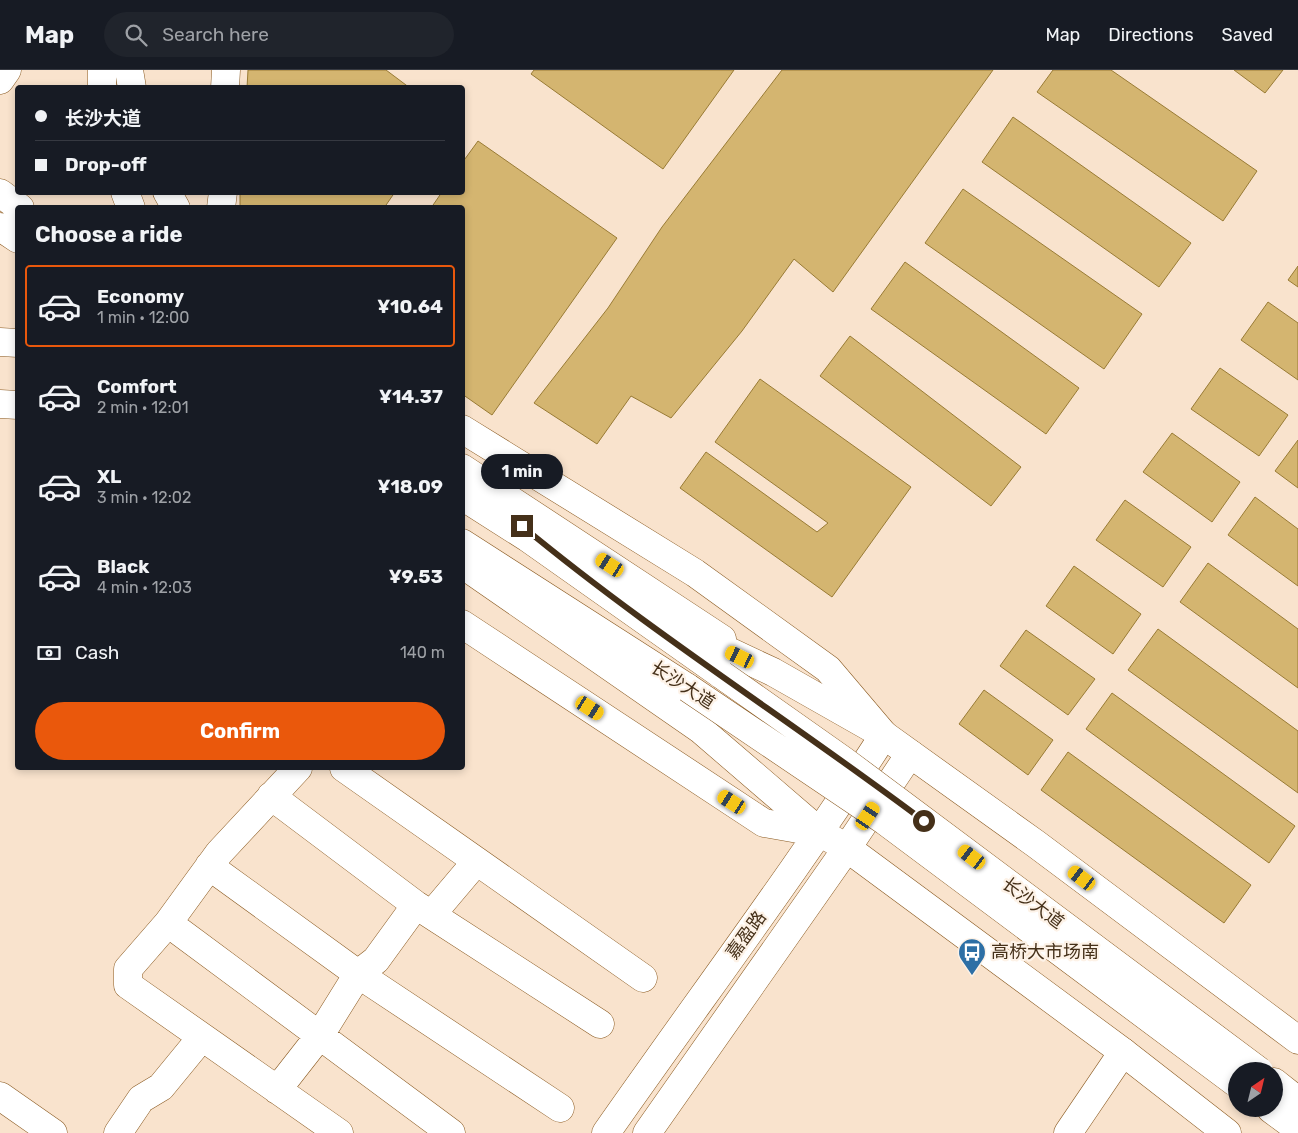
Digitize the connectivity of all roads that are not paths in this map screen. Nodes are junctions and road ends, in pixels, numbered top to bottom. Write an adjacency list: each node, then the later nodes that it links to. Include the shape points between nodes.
1 (7, 70): 5 (main road)
2 (102, 70): 6 (main road)
3 (129, 70): 7 (main road)
4 (226, 70): 8 (main road)
5 (0, 80)
6 (102, 85)
7 (132, 85)
8 (225, 85)
9 (0, 193): 10 (main road)
10 (16, 205)
11 (0, 227): 12 (main road)
12 (15, 237)
13 (0, 342): 14 (main road)
14 (15, 343)
15 (0, 404): 16 (main road)
16 (15, 406)
17 (465, 431): 27 (main road, via 695,573 828,669)
18 (465, 470): 26 (main road)
19 (465, 479): 23 (main road)
20 (465, 498): 23 (main road, 长沙大道)
21 (465, 545): 46 (main road, 长沙大道, bridge, via 688,688 885,821)
22 (465, 566): 32 (main road, via 700,729)
23 (582, 576): 24 (main road, 长沙大道)
24 (607, 594): 26 (main road); 45 (main road, 长沙大道, bridge, via 852,767)
25 (465, 626): 32 (main road, via 764,823)
26 (773, 672): 27 (main road)
27 (884, 735): 28 (main road); 32 (main road, 嘉盈路)
28 (910, 754): 33 (main road, 嘉盈路); 43 (main road)
29 (296, 770): 31 (main road)
30 (347, 770): 34 (main road)
31 (271, 796): 35 (main road); 36 (main road)
32 (821, 833): 33 (main road); 58 (main road, 嘉盈路)
33 (847, 848): 44 (main road); 59 (main road, 嘉盈路)
34 (476, 862): 36 (main road); 39 (main road)
35 (209, 866): 37 (main road); 38 (main road)
36 (424, 909): 38 (main road, via 376,960); 40 (main road)
37 (168, 923): 41 (main road); 42 (main road, via 128,969 128,985)
38 (358, 974): 41 (main road); 51 (main road)
39 (643, 978)
40 (600, 1024)
41 (320, 1035): 48 (main road); 57 (main road)
42 (202, 1037): 48 (main road); 55 (main road, via 161,1087 142,1099)
43 (1298, 1040)
44 (1124, 1052): 60 (main road); 61 (main road)
45 (1247, 1062)
46 (1228, 1077)
47 (1283, 1089): 50 (main road)
48 (277, 1090): 56 (main road)
49 (0, 1096): 54 (main road)
50 (1298, 1100)
51 (560, 1108)
52 (1282, 1117): 53 (main road)
53 (1298, 1129)
54 (53, 1133)
55 (118, 1133)
56 (339, 1133)
57 (451, 1133)
58 (606, 1133)
59 (646, 1133)
60 (1068, 1133)
61 (1227, 1133)

